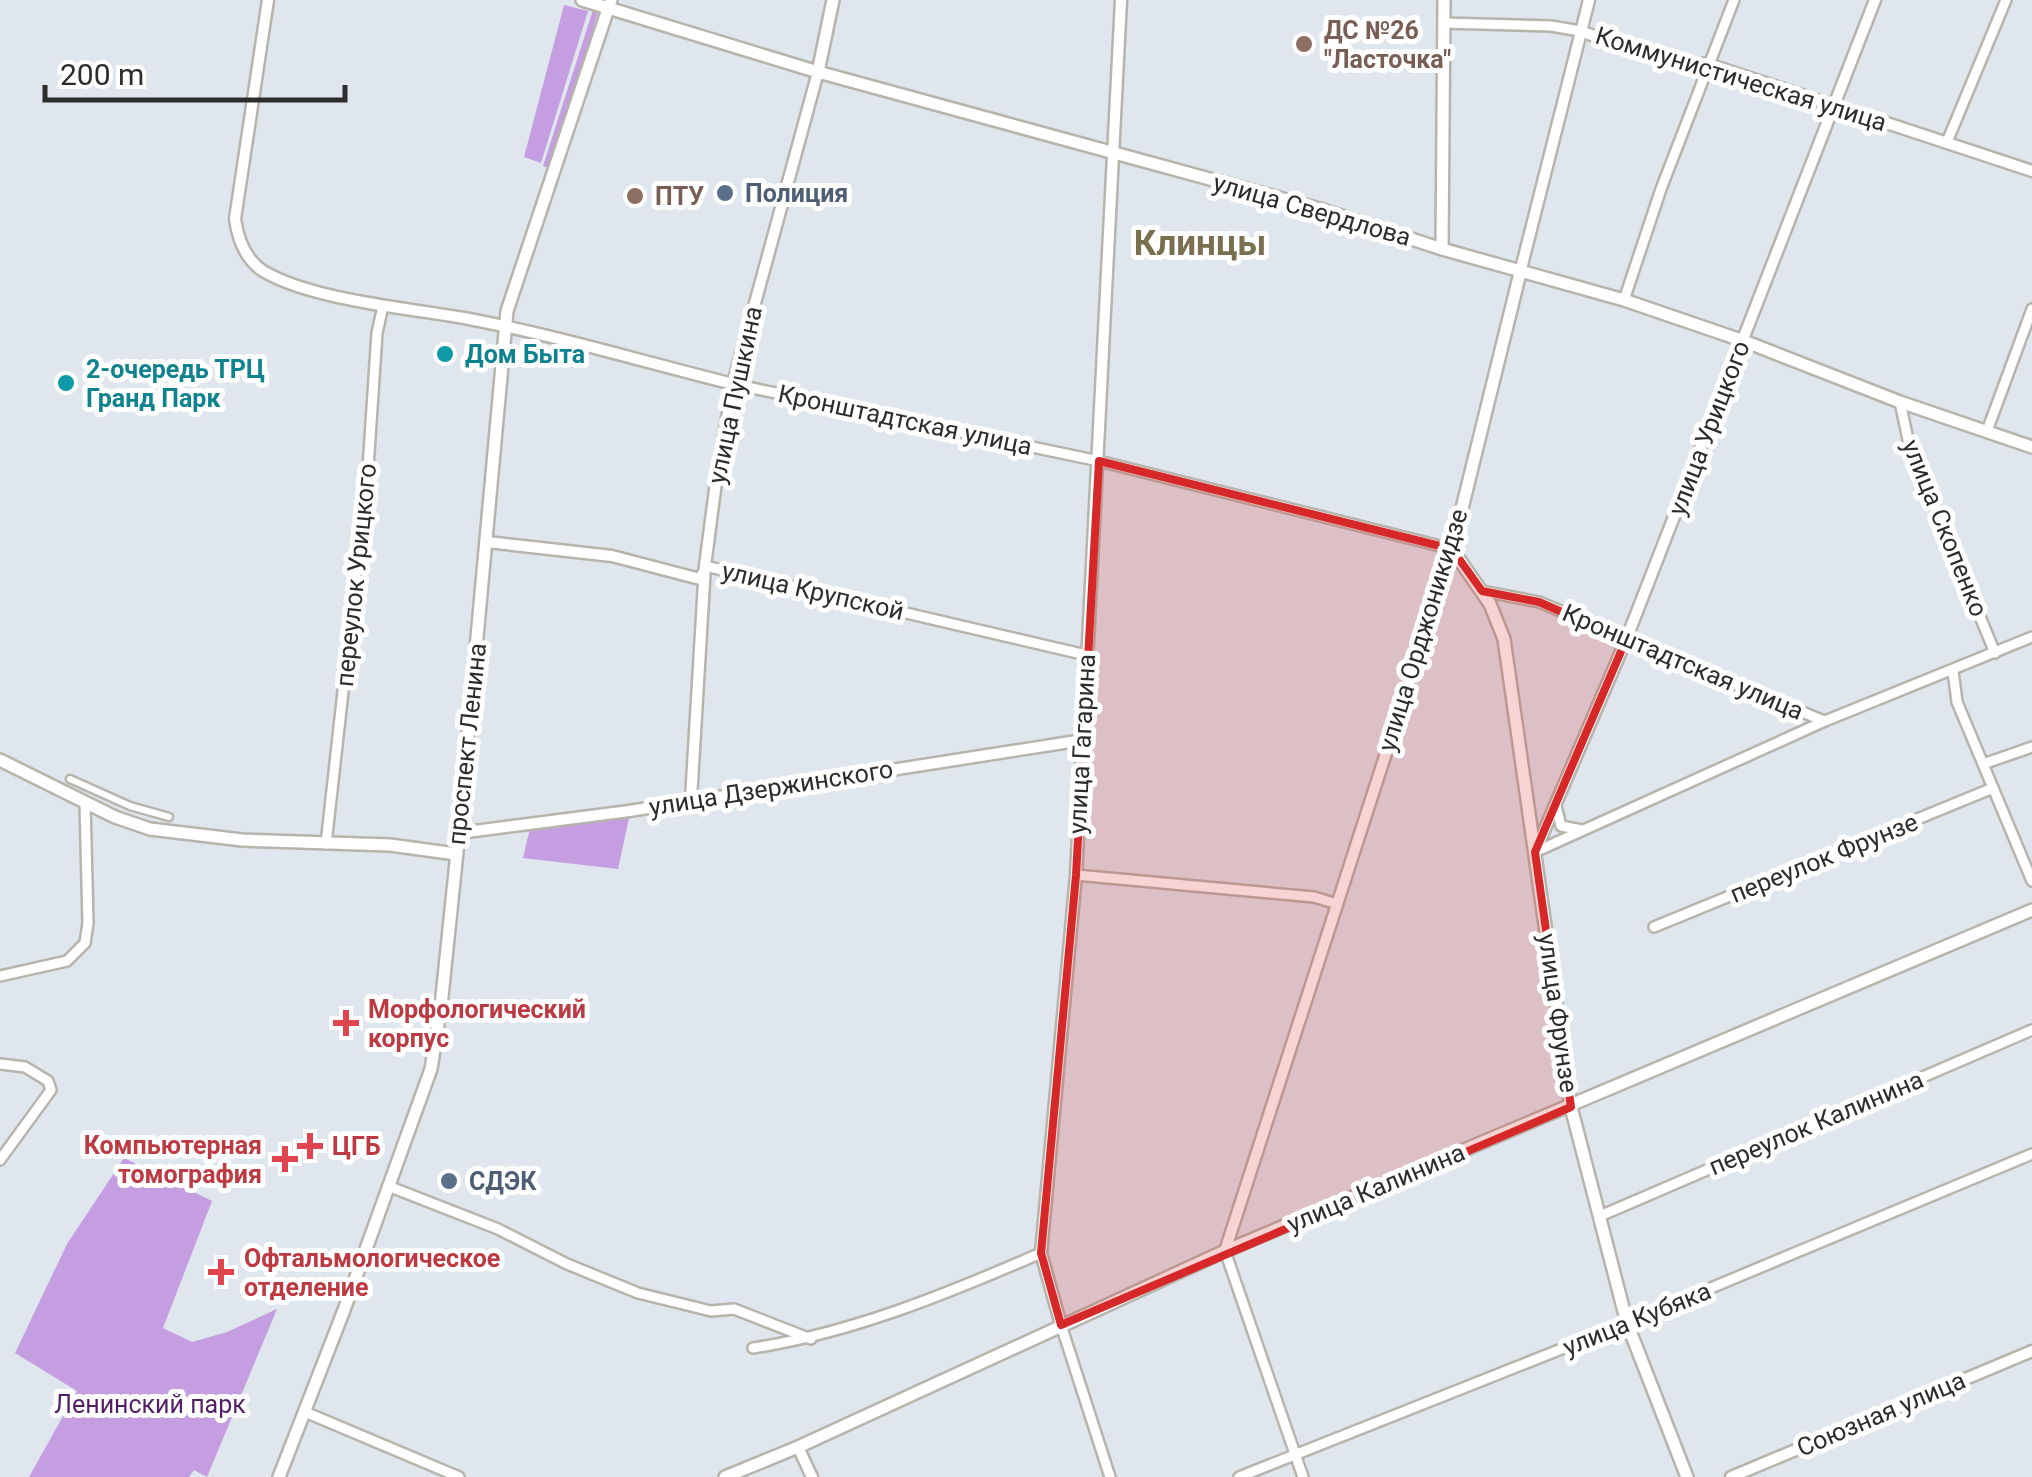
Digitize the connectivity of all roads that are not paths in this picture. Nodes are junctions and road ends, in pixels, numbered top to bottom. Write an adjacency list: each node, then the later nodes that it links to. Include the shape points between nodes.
1 (268, 0): 22 (street, Кронштадтская улица, via 236,231 258,267)
2 (582, 0): 10 (main road, улица Свердлова)
3 (833, 0): 14 (main road, улица Пушкина)
4 (1121, 0): 17 (street, улица Гагарина)
5 (1444, 0): 11 (main road)
6 (1589, 0): 12 (street, улица Орджоникидзе)
7 (1734, 0): 13 (street)
8 (1875, 0): 15 (street, улица Урицкого)
9 (2006, 0): 16 (street)
10 (610, 4): 14 (main road, улица Свердлова); 24 (main road, проспект Ленина)
11 (1443, 22): 12 (street, Коммунистическая улица); 19 (main road)
12 (1580, 31): 13 (street, Коммунистическая улица); 20 (street, улица Орджоникидзе)
13 (1708, 64): 15 (street, Коммунистическая улица); 21 (street)
14 (818, 72): 17 (main road, улица Свердлова); 26 (street, улица Пушкина)
15 (1834, 104): 16 (street, Коммунистическая улица); 25 (street, улица Урицкого)
16 (1947, 142): 18 (street, Коммунистическая улица)
17 (1112, 152): 19 (main road, улица Свердлова); 30 (street, улица Гагарина)
18 (2032, 171)
19 (1442, 249): 20 (main road, улица Свердлова)
20 (1521, 269): 21 (main road, улица Свердлова); 32 (main road, улица Орджоникидзе)
21 (1624, 300): 25 (main road, улица Свердлова)
22 (383, 306): 24 (street, Кронштадтская улица); 53 (street, переулок Урицкого)
23 (2032, 308): 28 (street)
24 (505, 327): 26 (street, Кронштадтская улица); 31 (main road, проспект Ленина)
25 (1744, 341): 27 (main road, улица Свердлова); 36 (street, улица Урицкого)
26 (733, 384): 30 (street, Кронштадтская улица); 33 (street, улица Пушкина)
27 (1900, 402): 28 (main road, улица Свердлова); 37 (street, улица Скопенко, via 1910,444)
28 (1987, 431): 29 (main road, улица Свердлова)
29 (2032, 446)
30 (1099, 461): 32 (street, Кронштадтская улица); 38 (street, улица Гагарина)
31 (487, 542): 33 (street, улица Крупской, via 612,556 700,579); 52 (main road, проспект Ленина)
32 (1452, 549): 34 (main road, улица Фрунзе); 58 (street, улица Орджоникидзе)
33 (706, 566): 38 (street, улица Крупской); 47 (street, улица Пушкина)
34 (1482, 592): 36 (street, Кронштадтская улица, via 1539,602); 54 (main road, улица Фрунзе, via 1504,639)
35 (2032, 637): 37 (street)
36 (1626, 640): 40 (street, Кронштадтская улица); 49 (street, улица Урицкого)
37 (1995, 653): 39 (street)
38 (1086, 656): 41 (street, улица Гагарина)
39 (1953, 671): 40 (street); 44 (street)
40 (1825, 721): 51 (street)
41 (1083, 740): 47 (street, улица Дзержинского); 56 (street, улица Гагарина)
42 (2032, 747): 44 (street)
43 (0, 760): 48 (main road)
44 (1983, 764): 46 (street)
45 (70, 779): 50 (street)
46 (1993, 788): 57 (street); 60 (street, переулок Фрунзе)
47 (691, 799): 52 (street, улица Дзержинского)
48 (86, 803): 53 (main road, via 150,830); 61 (street, via 85,943 67,962)
49 (1556, 806): 51 (street, via 1561,826); 54 (street, улица Урицкого)
50 (169, 817)
51 (1584, 830): 54 (street)
52 (459, 833): 55 (main road, проспект Ленина)
53 (326, 844): 55 (main road)
54 (1535, 852): 64 (main road, улица Фрунзе)
55 (456, 854): 67 (main road, проспект Ленина, via 431,1069)
56 (1076, 875): 58 (street); 70 (street, улица Гагарина)
57 (2032, 881)
58 (1338, 904): 69 (street, улица Орджоникидзе)
59 (2032, 910): 64 (main road, улица Калинина)
60 (1654, 927)
61 (0, 976)
62 (2032, 1030): 68 (street, переулок Калинина)
63 (0, 1064): 66 (street, via 25,1067 48,1081 50,1090)
64 (1571, 1108): 68 (main road, улица Фрунзе); 69 (main road, улица Калинина)
65 (2032, 1154): 71 (street, улица Кубяка)
66 (0, 1160)
67 (388, 1186): 73 (street, via 638,1293 711,1311 734,1309); 76 (main road, проспект Ленина)
68 (1600, 1216): 71 (main road, улица Фрунзе)
69 (1225, 1251): 72 (main road, улица Калинина); 78 (street)
70 (1041, 1253): 72 (street, улица Гагарина); 73 (street)
71 (1627, 1324): 78 (street, улица Кубяка); 86 (main road, улица Фрунзе)
72 (1061, 1325): 77 (main road, улица Калинина); 83 (street, улица Гагарина)
73 (812, 1339): 74 (street)
74 (752, 1348)
75 (2032, 1351): 87 (street, Союзная улица)
76 (305, 1412): 79 (main road, проспект Ленина); 80 (street)
77 (798, 1447): 81 (main road, улица Калинина); 82 (street)
78 (1296, 1455): 84 (street, улица Кубяка); 85 (street)
79 (279, 1477)
80 (459, 1477)
81 (725, 1477)
82 (812, 1477)
83 (1110, 1477)
84 (1239, 1477)
85 (1303, 1477)
86 (1687, 1477)
87 (1730, 1477)

